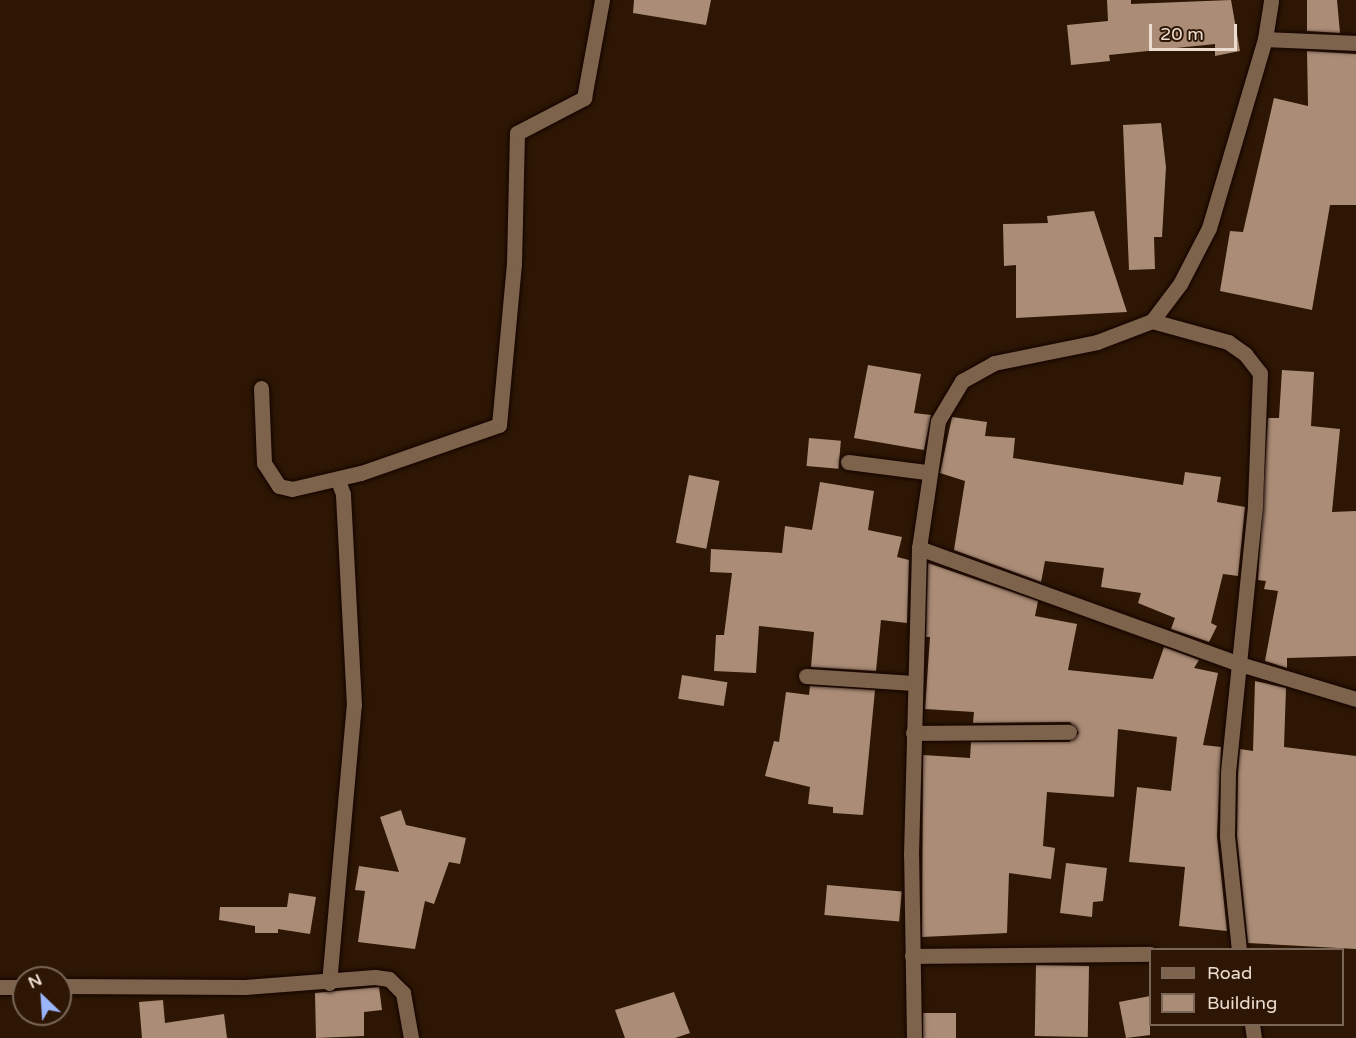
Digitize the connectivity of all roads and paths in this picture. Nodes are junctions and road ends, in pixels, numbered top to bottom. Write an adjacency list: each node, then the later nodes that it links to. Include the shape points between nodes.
1 (602, 0): 9 (street, via 584,98 517,133 514,264 499,425)
2 (1271, 0): 3 (street)
3 (1265, 39): 4 (street); 5 (street, via 1209,228 1180,284)
4 (1356, 44)
5 (1152, 321): 8 (street, via 1097,342 1015,355 962,381 938,421); 11 (street, via 1228,342 1245,354 1260,373 1256,506)
6 (261, 388): 9 (street, via 264,463 273,481 292,489)
7 (848, 462): 8 (street)
8 (926, 472): 10 (street)
9 (338, 480): 20 (street, via 343,494 354,705)
10 (919, 548): 11 (street); 13 (street)
11 (1240, 664): 14 (street); 17 (street, via 1227,808)
12 (806, 676): 13 (street)
13 (914, 683): 16 (street)
14 (1356, 699)
15 (1068, 732): 16 (street)
16 (913, 733): 19 (street)
17 (1239, 948)
18 (1149, 954): 19 (street)
19 (912, 956): 23 (street)
20 (329, 983): 21 (street); 22 (street, via 390,979 403,993)
21 (72, 987)
22 (411, 1038)
23 (914, 1038)

